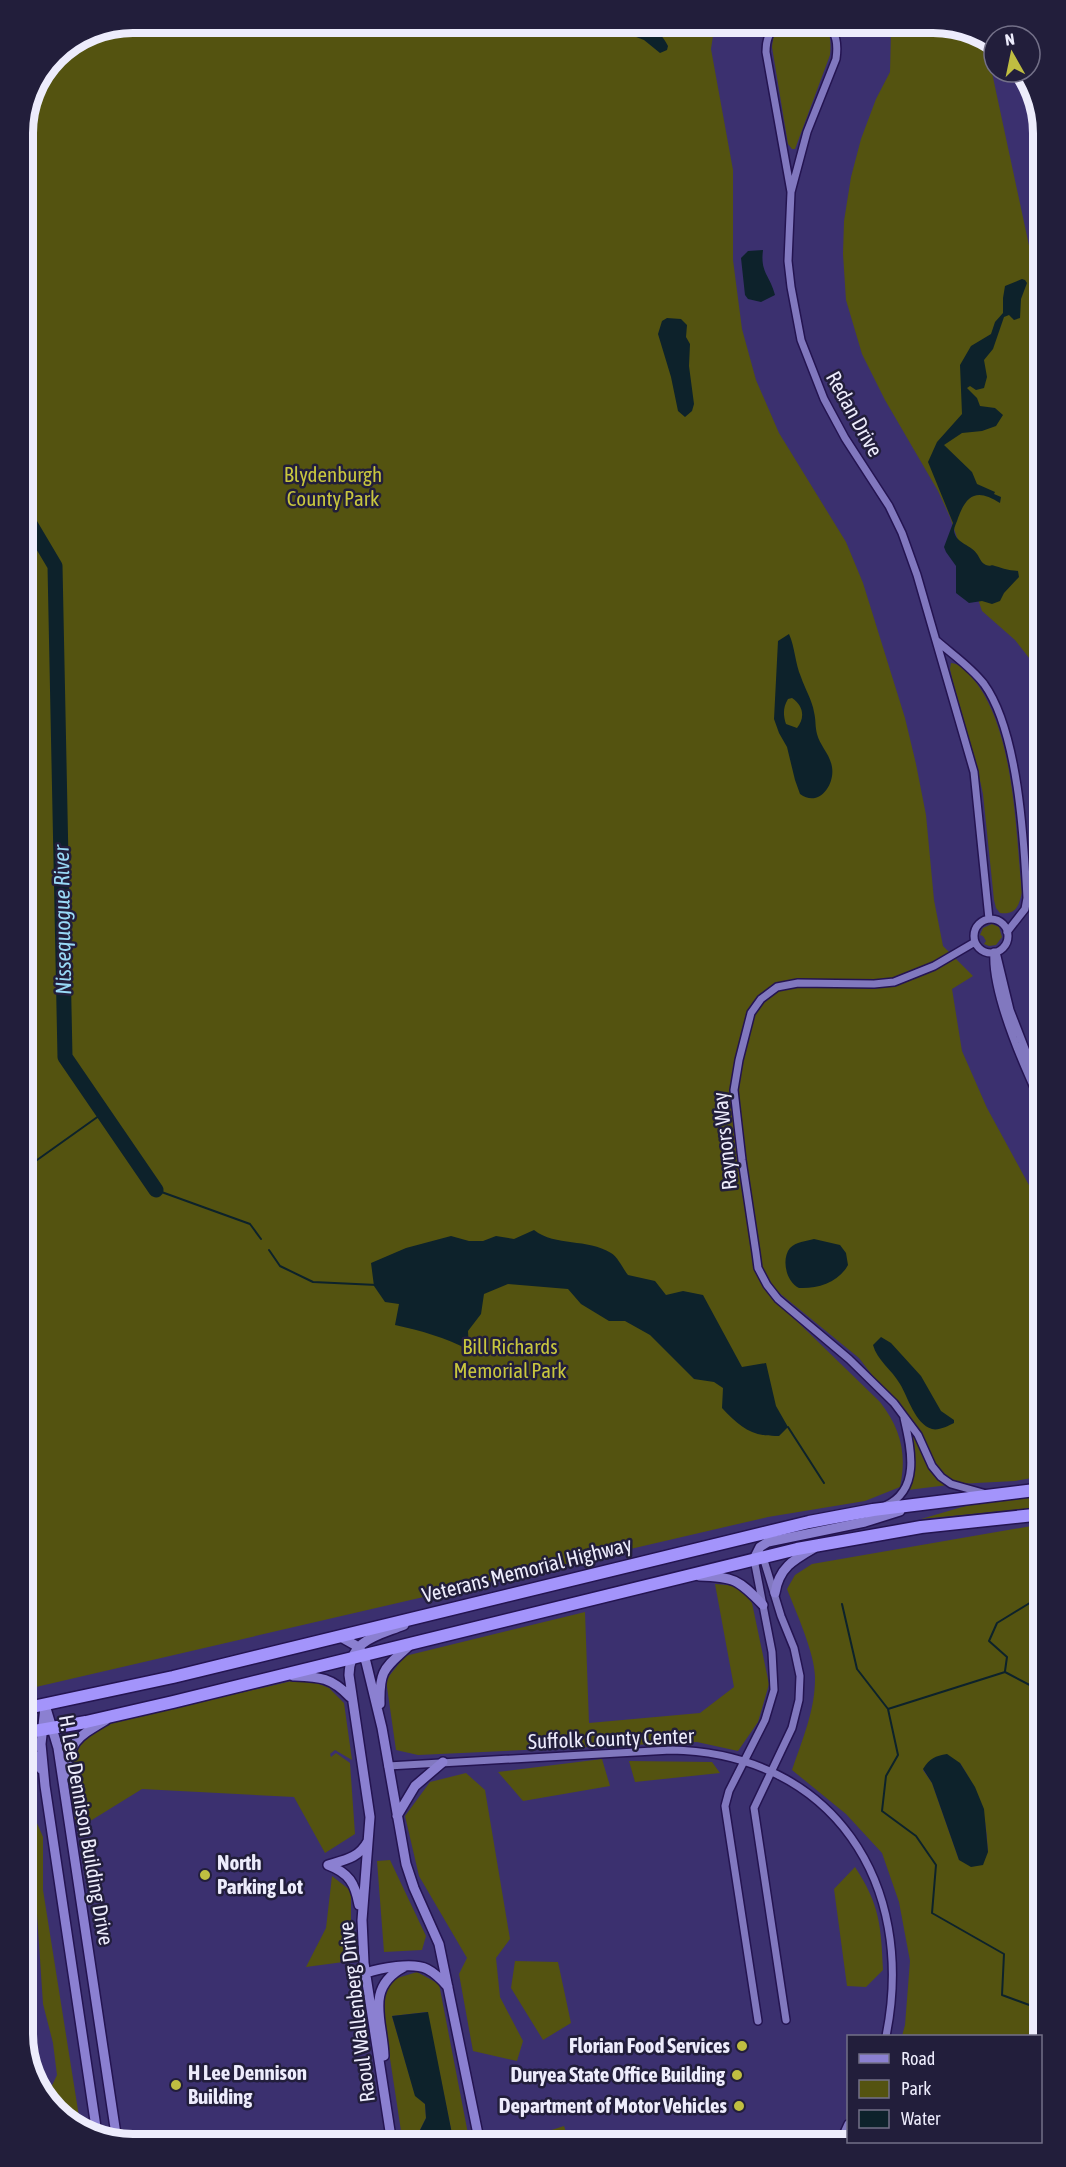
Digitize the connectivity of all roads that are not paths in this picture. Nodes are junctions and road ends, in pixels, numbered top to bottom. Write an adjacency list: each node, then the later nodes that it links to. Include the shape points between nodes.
1 (769, 33): 3 (street, Redan Drive, via 766,52)
2 (834, 33): 3 (street, Redan Drive, via 838,47 836,59 807,132)
3 (790, 192): 4 (street, Redan Drive, via 788,261 794,309 806,355 833,418 902,533)
4 (936, 641): 5 (street, Redan Drive, via 974,772); 6 (street, via 985,686 998,709 1008,741 1027,898 1025,909)
5 (989, 919): 6 (street, via 1002,924); 7 (street, via 977,927)
6 (1007, 932): 8 (street, via 1006,941)
7 (975, 942): 8 (street, via 982,949); 10 (street, Raynors Way, via 934,966 894,982 798,982 777,987 751,1013 736,1074 736,1118 758,1269 778,1299 849,1359)
8 (995, 952): 9 (street, via 995,974)
9 (1033, 1078)
10 (904, 1415): 12 (street, Raynors Way, via 941,1477 957,1487); 14 (street, via 912,1459 910,1476 899,1497)
11 (1033, 1490): 12 (highway, Veterans Memorial Highway)
12 (991, 1495): 13 (highway, Veterans Memorial Highway)
13 (920, 1504): 14 (highway, Veterans Memorial Highway); 18 (street, via 865,1522 768,1542)
14 (873, 1510): 16 (highway, Veterans Memorial Highway)
15 (1033, 1515): 17 (highway, Veterans Memorial Highway, via 921,1527)
16 (732, 1539): 18 (street, via 748,1542); 22 (highway, Veterans Memorial Highway)
17 (821, 1544): 18 (highway, Veterans Memorial Highway); 20 (street, via 786,1566)
18 (758, 1556): 19 (highway, Veterans Memorial Highway); 20 (street); 21 (street)
19 (690, 1575): 21 (street, via 736,1580); 24 (highway, Veterans Memorial Highway)
20 (775, 1593): 38 (street, via 800,1677 792,1728)
21 (762, 1605): 35 (street, via 773,1659 774,1690 768,1714)
22 (436, 1612): 23 (highway, Veterans Memorial Highway); 25 (street, via 369,1639)
23 (339, 1636): 25 (street, via 351,1642); 28 (highway, Veterans Memorial Highway)
24 (411, 1644): 25 (highway, Veterans Memorial Highway); 31 (street, via 382,1674)
25 (357, 1654): 26 (highway, Veterans Memorial Highway); 27 (street, Raoul Wallenberg Drive, via 348,1681); 31 (street)
26 (282, 1676): 27 (street, via 324,1678); 30 (highway, Veterans Memorial Highway)
27 (351, 1698): 42 (street, Raoul Wallenberg Drive, via 367,1786)
28 (45, 1705): 29 (highway, Veterans Memorial Highway); 32 (street, H. Lee Dennison Building Drive)
29 (33, 1708)
30 (114, 1716): 32 (highway, Veterans Memorial Highway); 39 (street, via 74,1743)
31 (382, 1728): 37 (street)
32 (47, 1729): 33 (highway, Veterans Memorial Highway); 39 (street, H. Lee Dennison Building Drive); 40 (street, H. Lee Dennison Building Drive)
33 (33, 1731)
34 (33, 1754): 40 (street)
35 (744, 1761): 36 (street, Suffolk County Center, via 671,1750); 38 (street, Suffolk County Center); 48 (street, via 725,1806)
36 (443, 1762): 37 (street, Suffolk County Center); 41 (street, via 415,1786)
37 (388, 1766): 41 (street)
38 (772, 1771): 47 (street, via 754,1808); 49 (street, Suffolk County Center, via 807,1794 837,1822 860,1850 875,1879 887,1917 893,1958)
39 (63, 1783): 51 (street, H. Lee Dennison Building Drive)
40 (45, 1786): 52 (street, H. Lee Dennison Building Drive)
41 (397, 1816): 46 (street, via 408,1871 437,1936)
42 (370, 1837): 43 (street, Raoul Wallenberg Drive); 43 (street, via 358,1854 328,1865 352,1880)
43 (362, 1920): 45 (street, Raoul Wallenberg Drive)
44 (404, 1967): 45 (street); 46 (street, via 425,1968); 50 (street, via 386,1982 379,1999)
45 (366, 1972): 50 (street, Raoul Wallenberg Drive)
46 (448, 1988): 56 (street)
47 (786, 2020)
48 (758, 2021)
49 (886, 2035)
50 (383, 2088): 55 (street, Raoul Wallenberg Drive)
51 (111, 2100): 52 (street); 54 (street, H. Lee Dennison Building Drive)
52 (93, 2102): 53 (street, H. Lee Dennison Building Drive)
53 (96, 2127)
54 (116, 2132)
55 (390, 2134)
56 (478, 2134)

